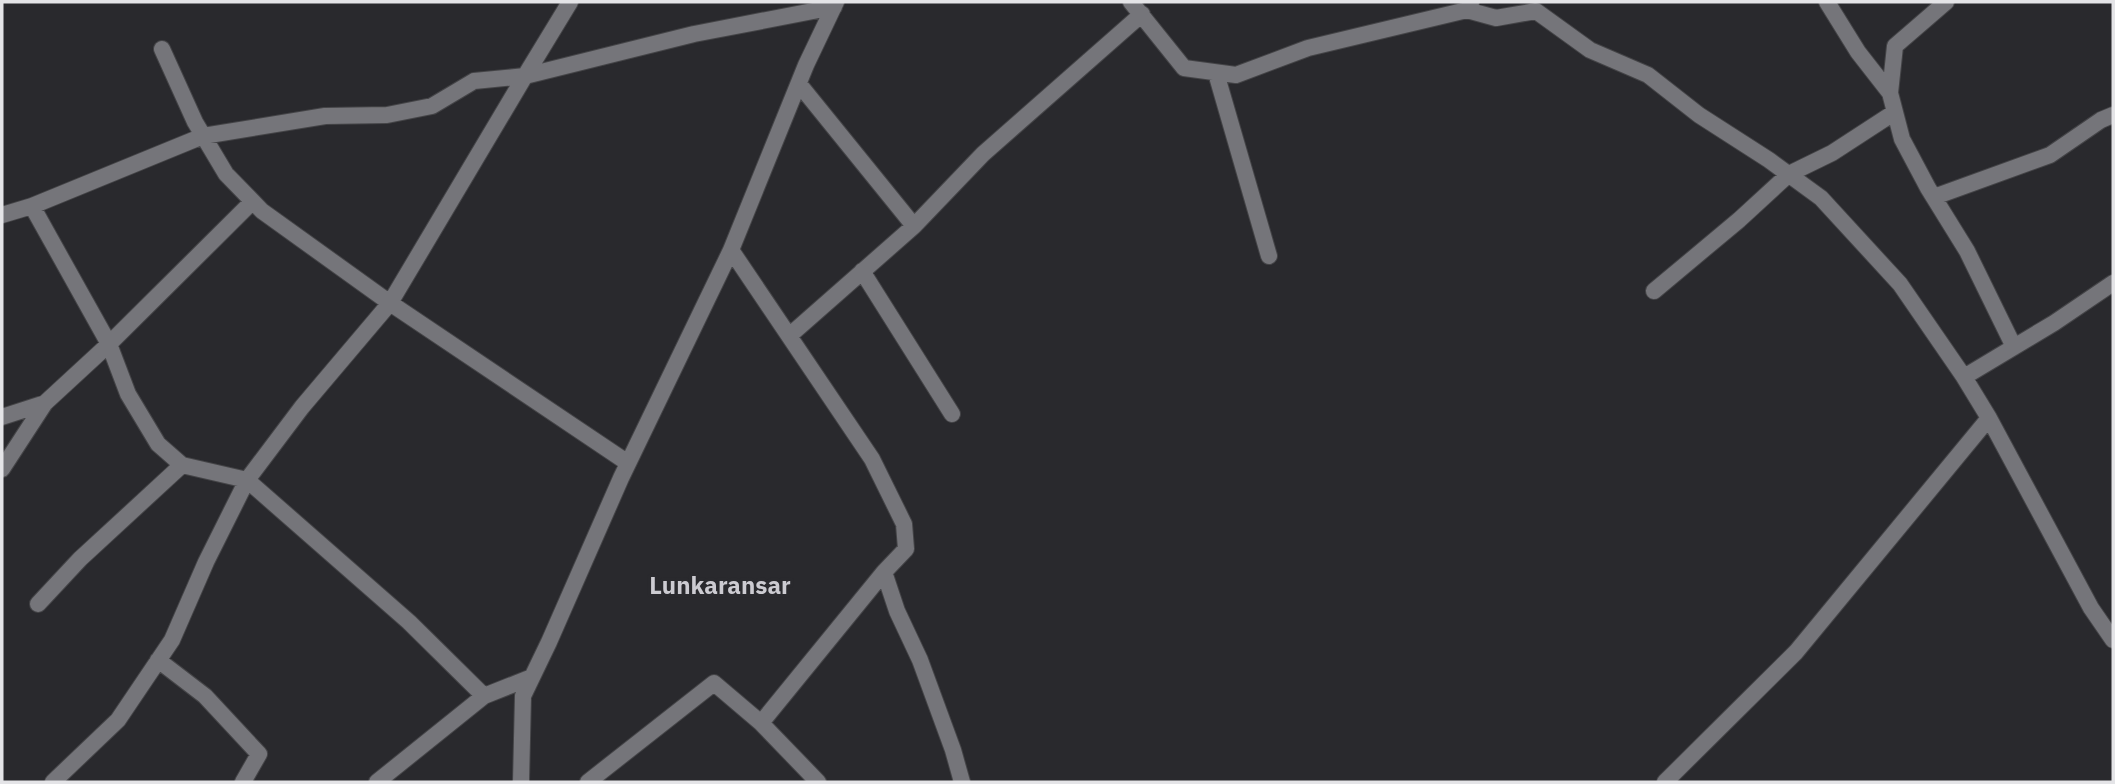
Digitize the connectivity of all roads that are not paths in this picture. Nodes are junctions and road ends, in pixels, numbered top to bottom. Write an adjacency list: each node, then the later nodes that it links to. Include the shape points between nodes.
1 (570, 2): 10 (street)
2 (1827, 2): 12 (street)
3 (1946, 2): 12 (street, via 1895,46)
4 (835, 4): 10 (street); 11 (street)
5 (1136, 5): 9 (street, via 1184,68); 21 (street)
6 (1469, 6): 7 (street, via 1496,18); 9 (street, via 1308,48 1236,75)
7 (1542, 6): 16 (street, via 1590,50 1648,75)
8 (162, 49): 15 (street)
9 (1216, 73): 23 (street)
10 (525, 76): 15 (street, via 474,81 432,106 387,115 325,117); 27 (street)
11 (799, 84): 21 (street); 22 (street)
12 (1890, 93): 13 (street)
13 (1895, 113): 16 (street); 17 (street, via 1902,139)
14 (2113, 115): 17 (street, via 2050,155)
15 (203, 136): 18 (street, via 226,174); 19 (street)
16 (1789, 174): 26 (street); 31 (street, via 1821,198 1900,284)
17 (1934, 197): 30 (street, via 1967,251)
18 (252, 202): 27 (street); 29 (street)
19 (32, 206): 20 (street); 29 (street)
20 (2, 215)
21 (914, 226): 24 (street)
22 (731, 250): 28 (street); 36 (street)
23 (1269, 256)
24 (862, 271): 28 (street); 33 (street)
25 (2113, 283): 30 (street)
26 (1654, 291)
27 (390, 303): 36 (street); 39 (street)
28 (789, 336): 40 (street, via 872,459 904,524 906,548)
29 (108, 344): 32 (street); 37 (street, via 128,394 158,444)
30 (2014, 347): 31 (street)
31 (1964, 377): 35 (street)
32 (46, 403): 34 (street); 38 (street)
33 (952, 414)
34 (2, 417)
35 (1989, 418): 42 (street, via 2091,608); 54 (street, via 1796,652)
36 (628, 463): 44 (street)
37 (182, 465): 39 (street); 41 (street)
38 (2, 469)
39 (247, 480): 43 (street, via 172,640); 45 (street, via 409,622)
40 (884, 572): 46 (street); 47 (street, via 920,660)
41 (37, 604)
42 (2113, 640)
43 (158, 660): 48 (street, via 118,720); 49 (street, via 205,696 259,754)
44 (532, 677): 45 (street); 51 (street, via 523,696)
45 (484, 696): 50 (street)
46 (761, 723): 52 (street, via 714,683); 53 (street)
47 (957, 781)
48 (53, 782)
49 (243, 782)
50 (377, 782)
51 (521, 782)
52 (589, 782)
53 (818, 782)
54 (1665, 782)

